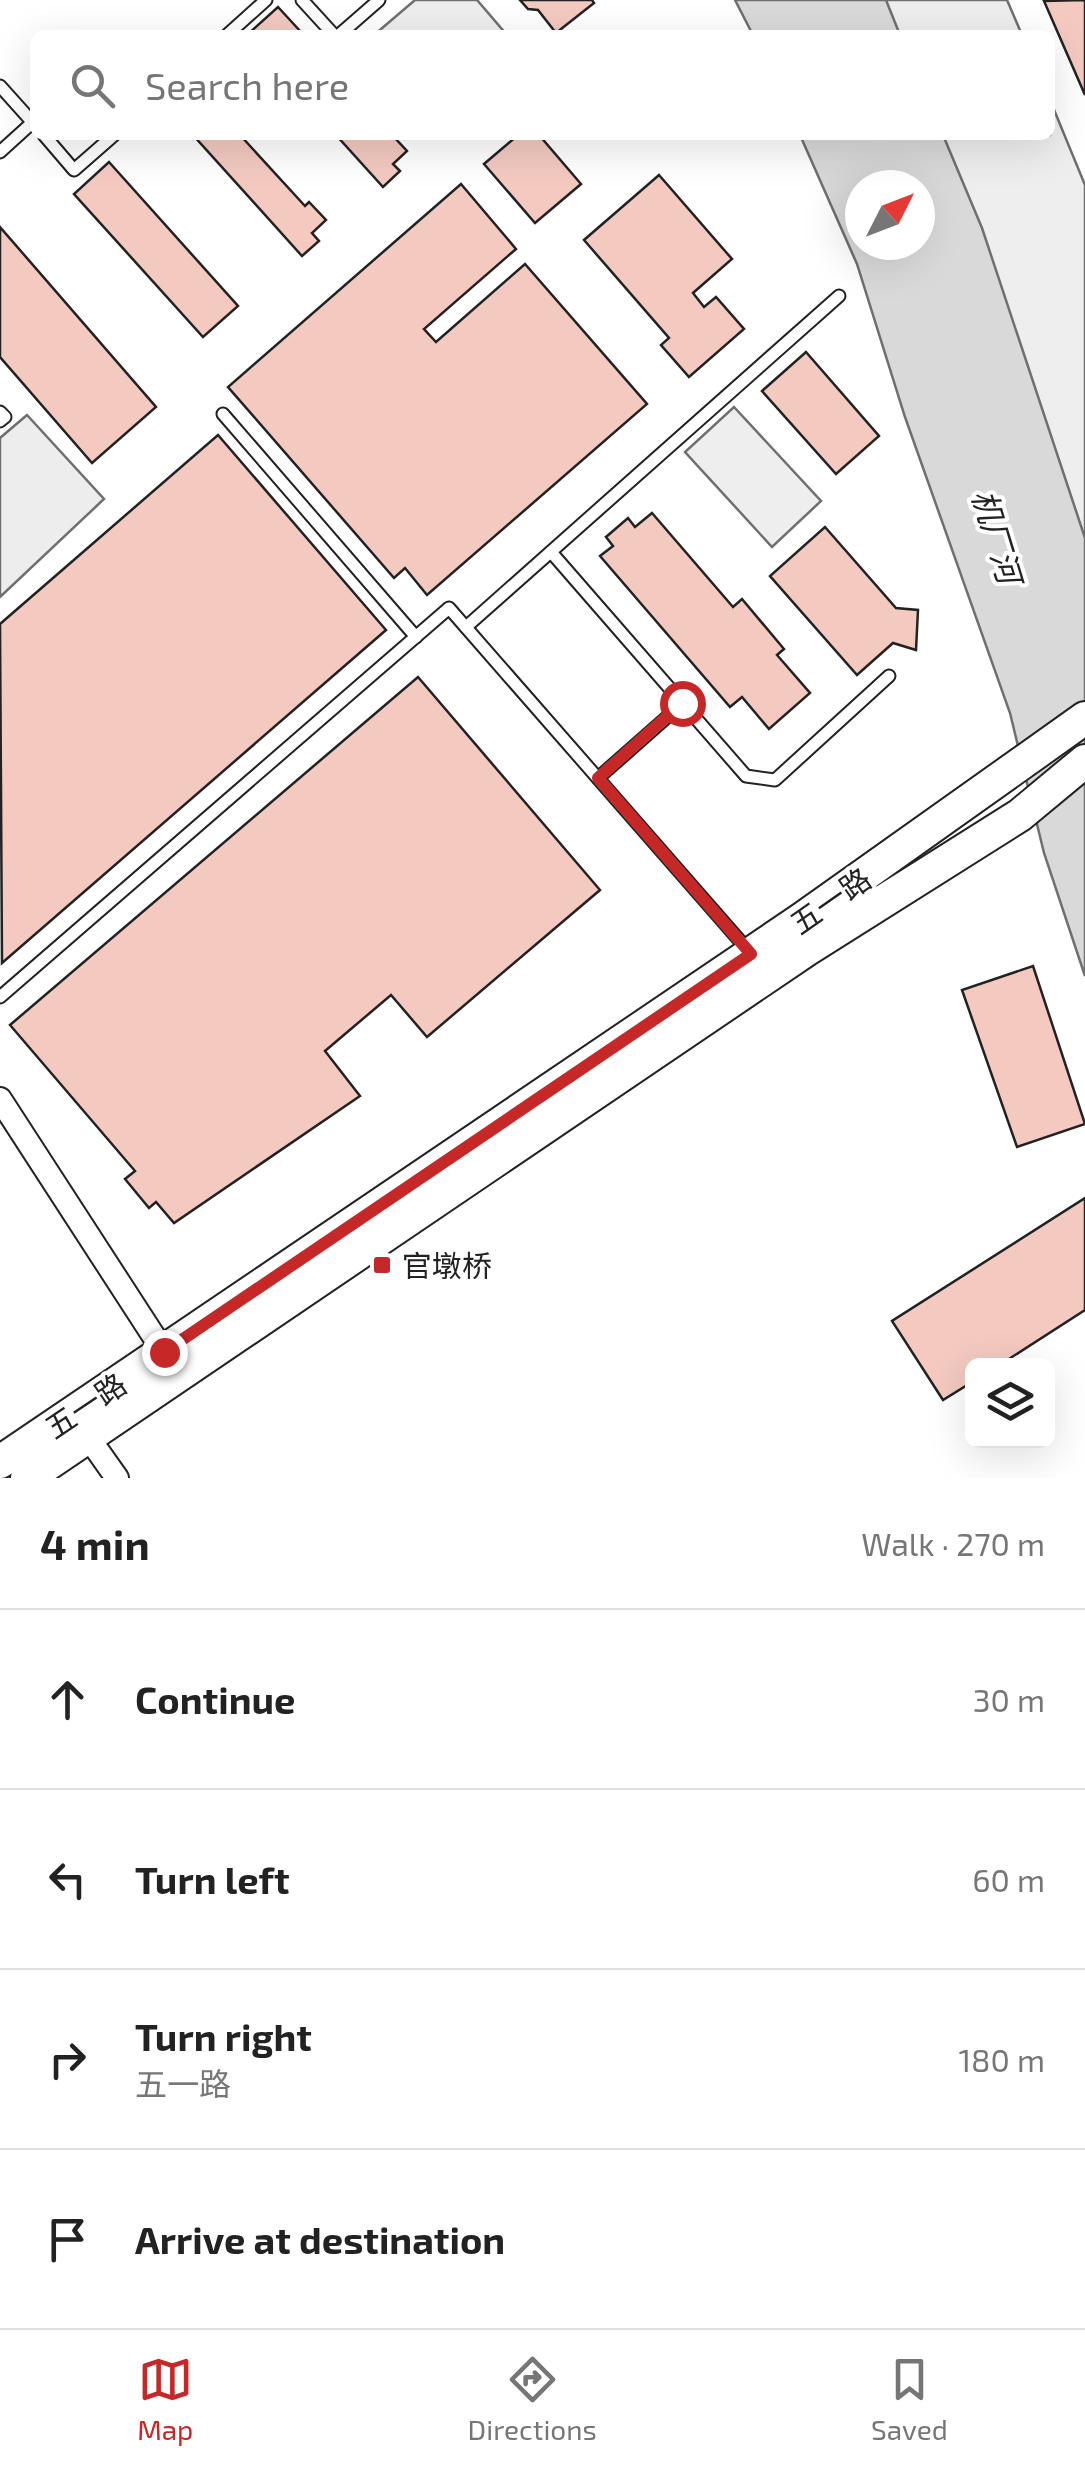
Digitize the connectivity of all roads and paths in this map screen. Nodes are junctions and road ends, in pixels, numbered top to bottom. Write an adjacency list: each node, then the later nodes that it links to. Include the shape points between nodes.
1 (266, 0): 4 (lane)
2 (302, 0): 5 (lane)
3 (379, 0): 6 (lane)
4 (233, 30)
5 (331, 30)
6 (342, 30)
7 (0, 86): 8 (lane)
8 (30, 120)
9 (30, 127): 12 (lane)
10 (48, 140): 11 (lane, via 74,170)
11 (108, 140)
12 (0, 152)
13 (839, 296): 17 (lane)
14 (0, 412): 16 (lane)
15 (222, 414): 19 (lane)
16 (0, 421)
17 (551, 552): 18 (lane); 21 (lane)
18 (466, 627): 19 (lane, via 449,608); 24 (lane)
19 (416, 637): 26 (lane)
20 (889, 676): 21 (lane, via 775,780 746,776)
21 (682, 703): 24 (lane)
22 (1085, 718): 25 (main road, 五一路)
23 (1085, 761): 25 (main road, 五一路, via 1020,815)
24 (598, 778): 25 (lane)
25 (760, 964): 28 (main road, 五一路); 29 (main road, 五一路)
26 (0, 997)
27 (0, 1099): 28 (street)
28 (164, 1352): 30 (main road, 五一路)
29 (88, 1436): 31 (main road, 五一路); 32 (street)
30 (0, 1462)
31 (27, 1478)
32 (116, 1478)

